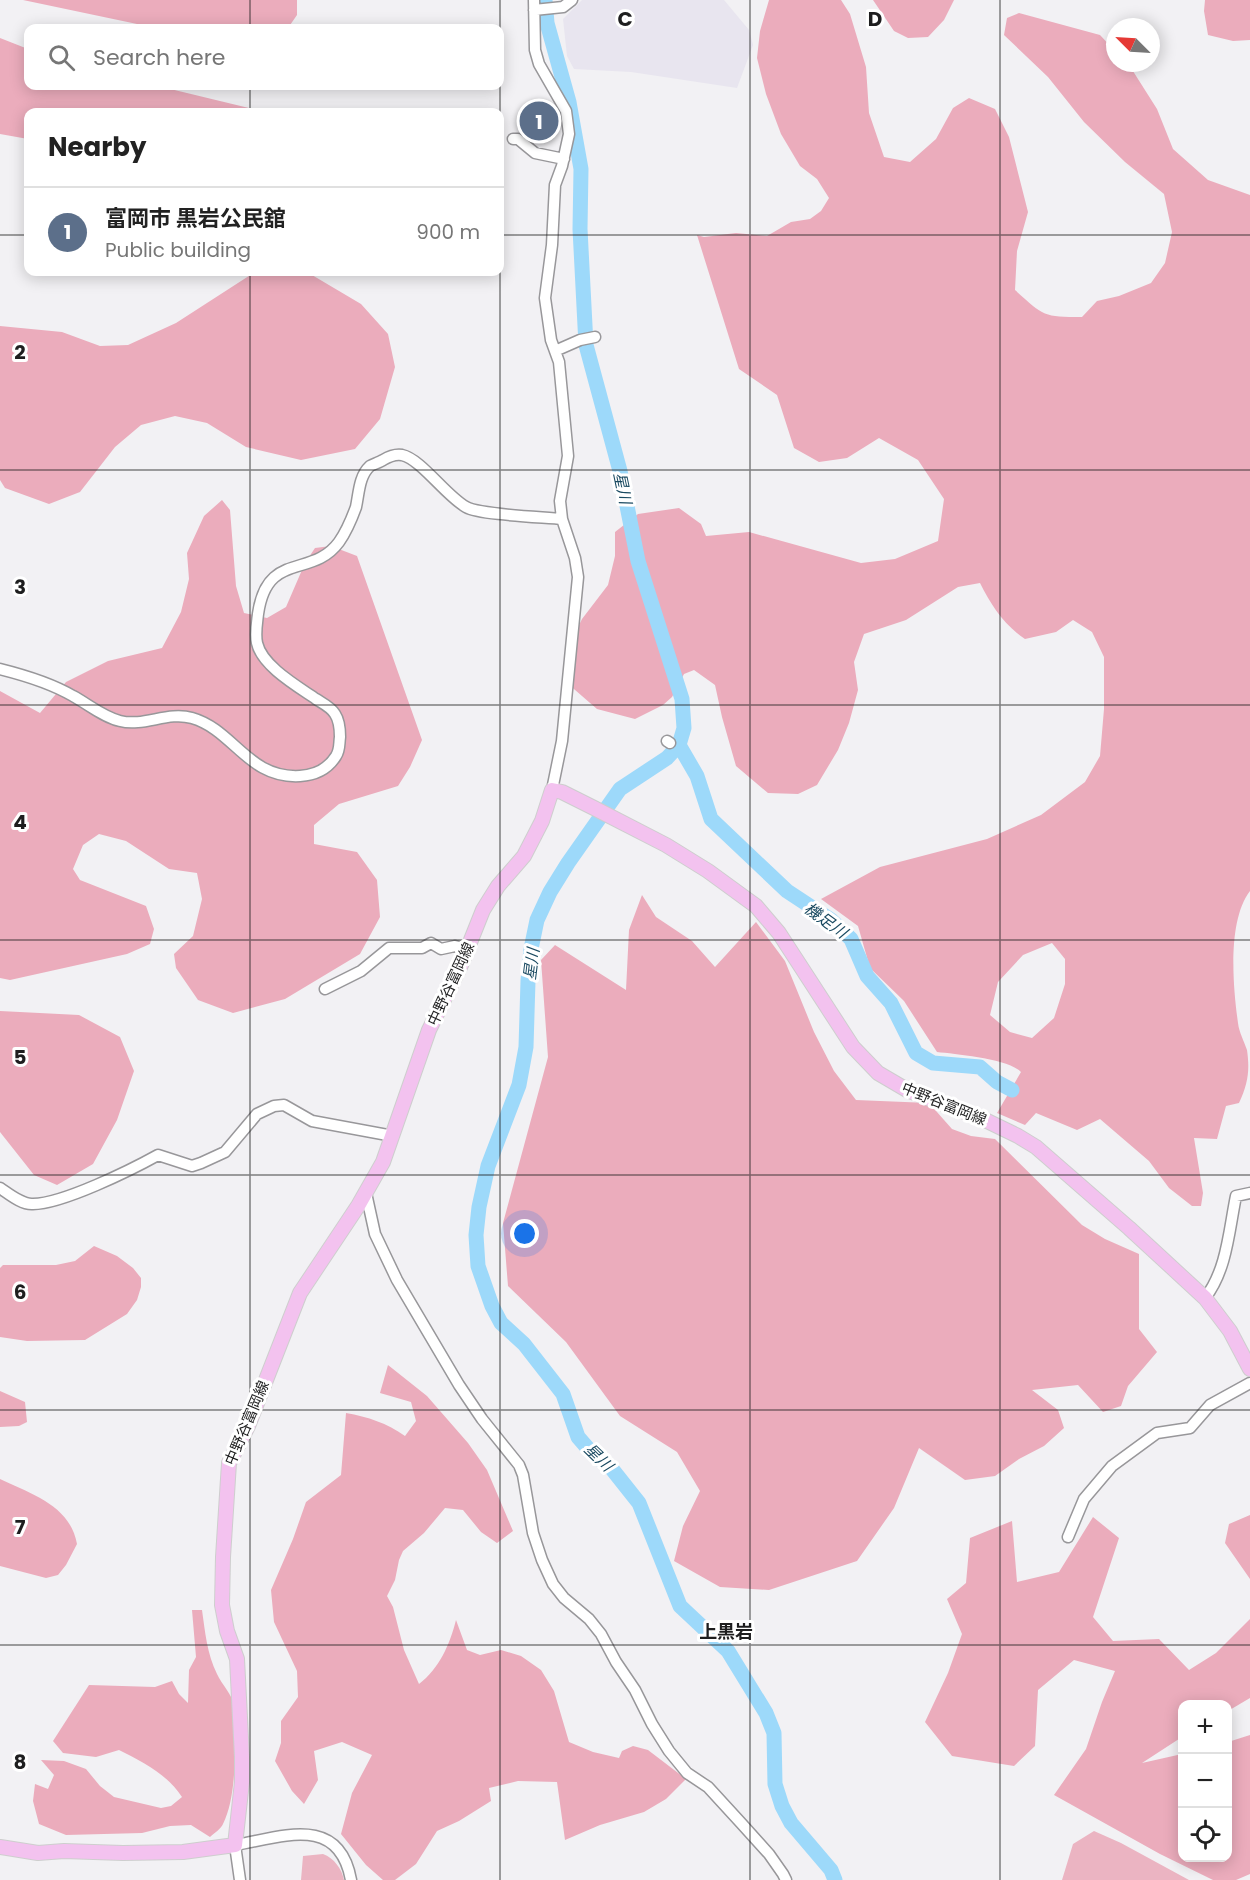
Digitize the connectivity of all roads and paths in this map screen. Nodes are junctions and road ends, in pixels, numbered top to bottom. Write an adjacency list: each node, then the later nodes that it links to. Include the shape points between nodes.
1 (572, 0): 2 (street, via 563,7)
2 (535, 6): 4 (street, via 535,51 566,111 569,134)
3 (513, 139): 4 (street, via 535,153)
4 (564, 159): 6 (street, via 555,185 545,298)
5 (595, 337): 6 (street)
6 (555, 351): 7 (street, via 568,456 560,501)
7 (562, 519): 8 (street, via 468,509 413,460 401,455 370,467 338,544 314,562 278,573 268,585 260,606 257,644 265,658 336,714 339,751 331,764 318,772 288,777 273,774 195,718 120,722 71,694); 9 (street, via 578,577 562,741)
8 (0, 669)
9 (552, 790): 10 (main road, 中野谷富岡線, via 529,847 489,898); 16 (main road, 中野谷富岡線, via 674,850 756,906 779,933 854,1047 878,1073 907,1090 983,1119 1036,1147)
10 (468, 949): 11 (street, via 441,949 431,943 422,948 389,948 361,971); 12 (main road, 中野谷富岡線, via 433,1018)
11 (325, 989)
12 (393, 1136): 13 (street, via 312,1121 285,1105 274,1106 257,1114 225,1152 192,1166 158,1155 70,1195 31,1205); 14 (main road, 中野谷富岡線)
13 (0, 1188)
14 (366, 1193): 20 (main road, 中野谷富岡線, via 300,1293 248,1426 229,1462 222,1605 237,1659 242,1782); 24 (street, via 375,1234 397,1280 459,1385 519,1465 533,1533 553,1584 601,1634 669,1751 741,1823)
15 (1250, 1194): 16 (street, via 1236,1196 1219,1277)
16 (1205, 1298): 17 (main road, 中野谷富岡線, via 1230,1331)
17 (1250, 1370)
18 (1250, 1383): 19 (street, via 1210,1405 1190,1428 1157,1433 1112,1466 1083,1499)
19 (1068, 1537)
20 (235, 1845): 21 (main road, via 183,1852 123,1853 38,1852); 22 (street); 23 (street, via 302,1833 321,1836 335,1845 344,1858)
21 (0, 1847)
22 (240, 1880)
23 (351, 1880)
24 (786, 1880)

